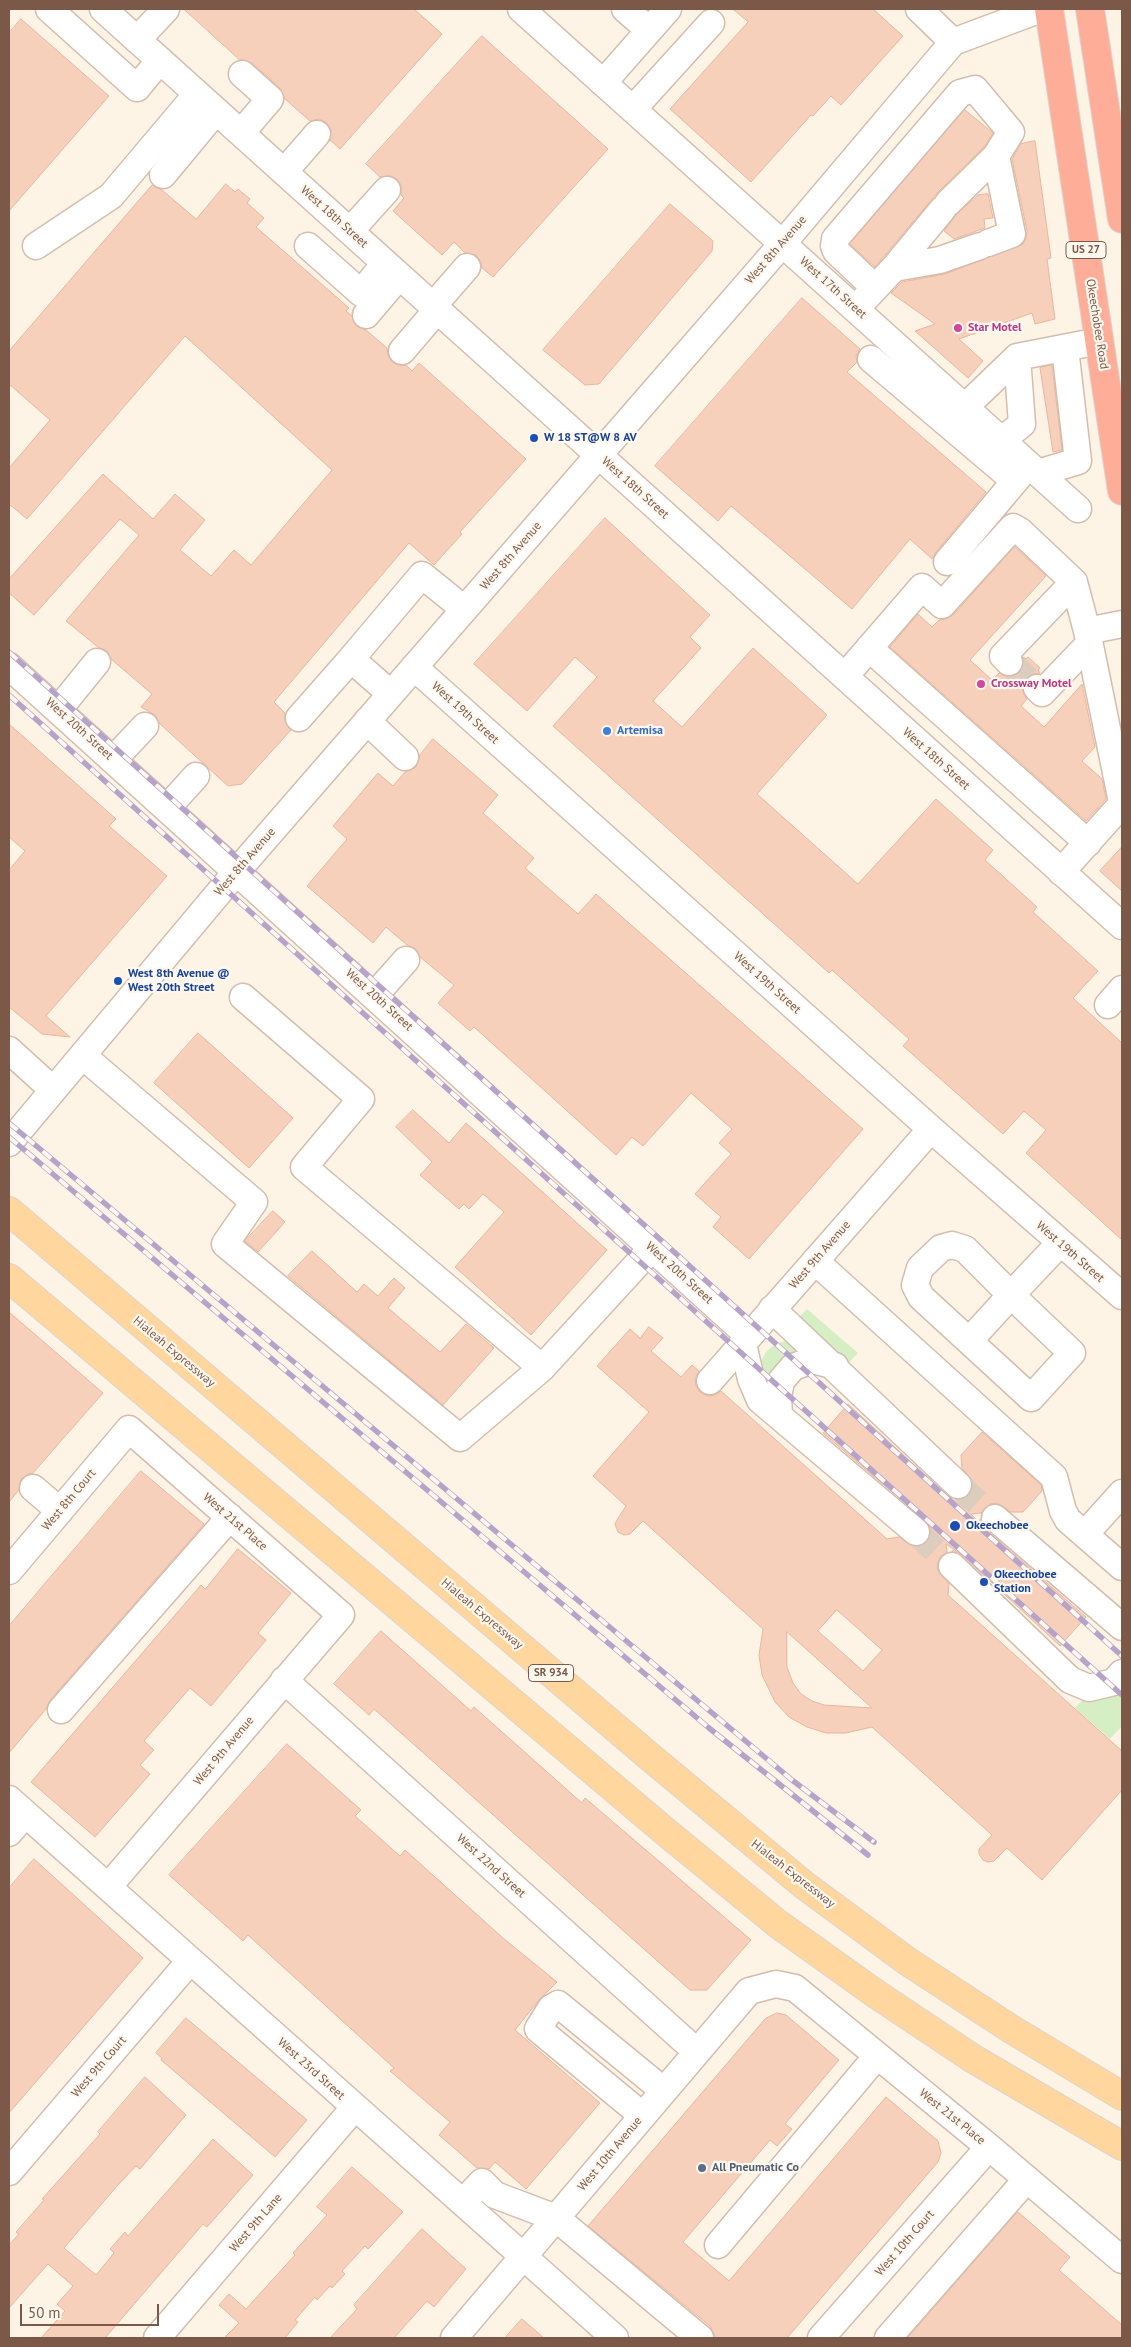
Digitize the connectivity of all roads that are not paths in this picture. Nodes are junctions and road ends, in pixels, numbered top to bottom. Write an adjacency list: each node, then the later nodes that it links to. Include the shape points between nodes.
1 (49, 9): 15 (street, via 137,88)
2 (102, 9): 13 (street, West 18th Street)
3 (166, 9): 13 (street)
4 (522, 9): 18 (street, West 17th Street)
5 (625, 9): 12 (street)
6 (668, 9): 12 (street)
7 (919, 9): 14 (street)
8 (1041, 9): 14 (street, West 8th Avenue)
9 (1049, 9): 42 (highway, Okeechobee Road / US 27)
10 (1090, 9): 30 (highway)
11 (711, 23): 21 (street)
12 (649, 30): 18 (street)
13 (138, 40): 15 (street, West 18th Street)
14 (953, 42): 16 (street, West 8th Avenue)
15 (160, 60): 20 (street, West 18th Street)
16 (932, 66): 19 (street); 26 (street, West 8th Avenue)
17 (242, 74): 22 (street, via 270,99)
18 (604, 83): 21 (street, West 17th Street)
19 (960, 93): 24 (street, via 975,89 1011,132); 29 (street)
20 (206, 102): 22 (street, West 18th Street); 27 (street); 33 (street, via 111,196)
21 (633, 109): 32 (street, West 17th Street)
22 (241, 133): 25 (street, West 18th Street)
23 (317, 134): 25 (street)
24 (996, 156): 36 (street, via 945,206); 36 (street, via 1012,234 940,260)
25 (284, 172): 31 (street, West 18th Street)
26 (840, 174): 29 (street); 32 (street, West 8th Avenue)
27 (163, 175)
28 (386, 190): 31 (street)
29 (868, 199): 38 (street, via 835,238 834,246)
30 (1122, 219)
31 (350, 231): 37 (street, West 18th Street)
32 (783, 243): 40 (street, West 17th Street); 49 (street, West 8th Avenue)
33 (36, 246)
34 (308, 246): 37 (street, via 362,293)
35 (468, 267): 39 (street)
36 (894, 268): 38 (street)
37 (392, 270): 39 (street, West 18th Street); 41 (street)
38 (874, 287): 40 (street)
39 (435, 308): 44 (street); 49 (street, West 18th Street)
40 (856, 309): 47 (street, West 17th Street)
41 (366, 315)
42 (1099, 341): 43 (street); 51 (highway, Okeechobee Road / US 27)
43 (1066, 348): 45 (street); 50 (street, via 1078,461)
44 (402, 351)
45 (1016, 357): 47 (street); 48 (street, via 1022,424)
46 (871, 359): 50 (street)
47 (965, 406): 48 (street, West 17th Street)
48 (1002, 440): 50 (street, West 17th Street)
49 (598, 455): 55 (street, West 8th Avenue); 64 (street, West 18th Street)
50 (1028, 473): 52 (street, West 17th Street); 53 (street)
51 (1122, 491)
52 (1078, 508)
53 (947, 562)
54 (1074, 582): 57 (street); 58 (street, via 1013,527 942,605 922,588); 61 (street, via 1004,656)
55 (464, 609): 59 (street, via 422,575); 63 (street, West 8th Avenue)
56 (1122, 624): 57 (street)
57 (1088, 637): 65 (street, via 1042,693); 76 (street)
58 (869, 648): 64 (street); 71 (street)
59 (351, 659): 66 (street); 68 (street)
60 (97, 662): 67 (street)
61 (1009, 662)
62 (9, 666): 67 (street, West 20th Street)
63 (414, 667): 66 (street, West 8th Avenue); 88 (street, West 19th Street)
64 (845, 676): 74 (street, West 18th Street)
65 (1037, 688)
66 (391, 694): 69 (street, West 8th Avenue)
67 (58, 710): 73 (street, West 20th Street)
68 (299, 718)
69 (367, 721): 72 (street); 79 (street, West 8th Avenue)
70 (145, 726): 73 (street)
71 (972, 739): 74 (street); 78 (street)
72 (405, 757)
73 (113, 760): 77 (street, West 20th Street)
74 (946, 768): 80 (street, West 18th Street)
75 (196, 776): 77 (street)
76 (1122, 803): 78 (street)
77 (167, 808): 79 (street, West 20th Street)
78 (1088, 843): 80 (street)
79 (237, 871): 83 (street, West 20th Street); 86 (street, West 8th Avenue)
80 (1061, 872): 81 (street, West 18th Street)
81 (1122, 926)
82 (406, 960): 83 (street)
83 (374, 996): 92 (street, West 20th Street)
84 (243, 997): 101 (street, via 361,1099 304,1167)
85 (9, 1050): 87 (street)
86 (83, 1056): 87 (street, West 8th Avenue); 101 (street, via 254,1202 225,1244 460,1438)
87 (54, 1090): 89 (street, West 8th Avenue)
88 (931, 1129): 91 (street, West 19th Street); 93 (street, West 9th Avenue)
89 (9, 1143)
90 (9, 1211): 129 (main road, Hialeah Expressway / SR 934, via 804,1885 939,1982)
91 (1060, 1243): 95 (street); 96 (street, West 19th Street)
92 (652, 1248): 98 (street, West 20th Street); 101 (street)
93 (815, 1261): 97 (street, West 9th Avenue); 112 (street, via 1054,1477 1063,1511 1068,1520)
94 (9, 1278): 132 (main road, via 778,1924 972,2058)
95 (1011, 1295): 99 (street); 99 (street, via 965,1249 952,1245 941,1248 920,1268 915,1285 922,1297); 99 (street, via 1072,1353 1031,1398)
96 (1122, 1296)
97 (772, 1309): 98 (street, West 9th Avenue); 100 (street)
98 (746, 1340): 102 (street, West 9th Avenue); 103 (street, via 751,1379 760,1400)
99 (969, 1341)
100 (835, 1366): 103 (street, via 813,1360 793,1367 781,1381); 105 (street)
101 (542, 1368)
102 (710, 1381)
103 (779, 1416): 111 (street)
104 (129, 1429): 108 (street, West 8th Court); 109 (street, West 21st Place)
105 (958, 1485)
106 (33, 1488): 108 (street)
107 (1120, 1503): 112 (street)
108 (60, 1510): 113 (street, West 8th Court)
109 (230, 1517): 116 (street, West 21st Place); 120 (street)
110 (995, 1518): 117 (street)
111 (916, 1532)
112 (1085, 1534): 115 (street)
113 (14, 1554)
114 (952, 1566): 118 (street, via 1070,1680 1089,1688 1114,1682)
115 (1122, 1567)
116 (341, 1615): 119 (street, West 9th Avenue)
117 (1122, 1627)
118 (1122, 1673)
119 (284, 1680): 123 (street, West 9th Avenue); 126 (street, West 22nd Street)
120 (61, 1710)
121 (17, 1806): 122 (street); 123 (street, West 23rd Street)
122 (9, 1833)
123 (108, 1887): 124 (street, West 23rd Street)
124 (190, 1961): 130 (street, West 23rd Street); 134 (street, West 9th Court)
125 (776, 1984): 126 (street, West 10th Avenue, via 749,1991); 127 (street, West 21st Place, via 794,1988)
126 (697, 2052): 128 (street, West 10th Avenue)
127 (878, 2056): 133 (street, West 21st Place); 138 (street)
128 (664, 2091): 131 (street, West 10th Avenue); 131 (street, via 558,2004 551,2008 538,2029)
129 (1122, 2096)
130 (355, 2107): 136 (street, West 23rd Street); 141 (street, West 9th Lane)
131 (643, 2116): 137 (street, West 10th Avenue)
132 (1122, 2146)
133 (989, 2147): 135 (street, West 21st Place); 145 (street, West 10th Court)
134 (9, 2172)
135 (1027, 2179): 140 (street, West 21st Place); 146 (street)
136 (463, 2202): 137 (street, via 482,2182 495,2195); 139 (street, West 23rd Street)
137 (556, 2218): 139 (street, West 10th Avenue); 144 (street)
138 (718, 2245)
139 (524, 2256): 142 (street, West 10th Avenue); 143 (street, West 23rd Street)
140 (1122, 2260)
141 (157, 2338)
142 (454, 2338)
143 (615, 2338)
144 (700, 2338)
145 (822, 2338)
146 (888, 2338)

